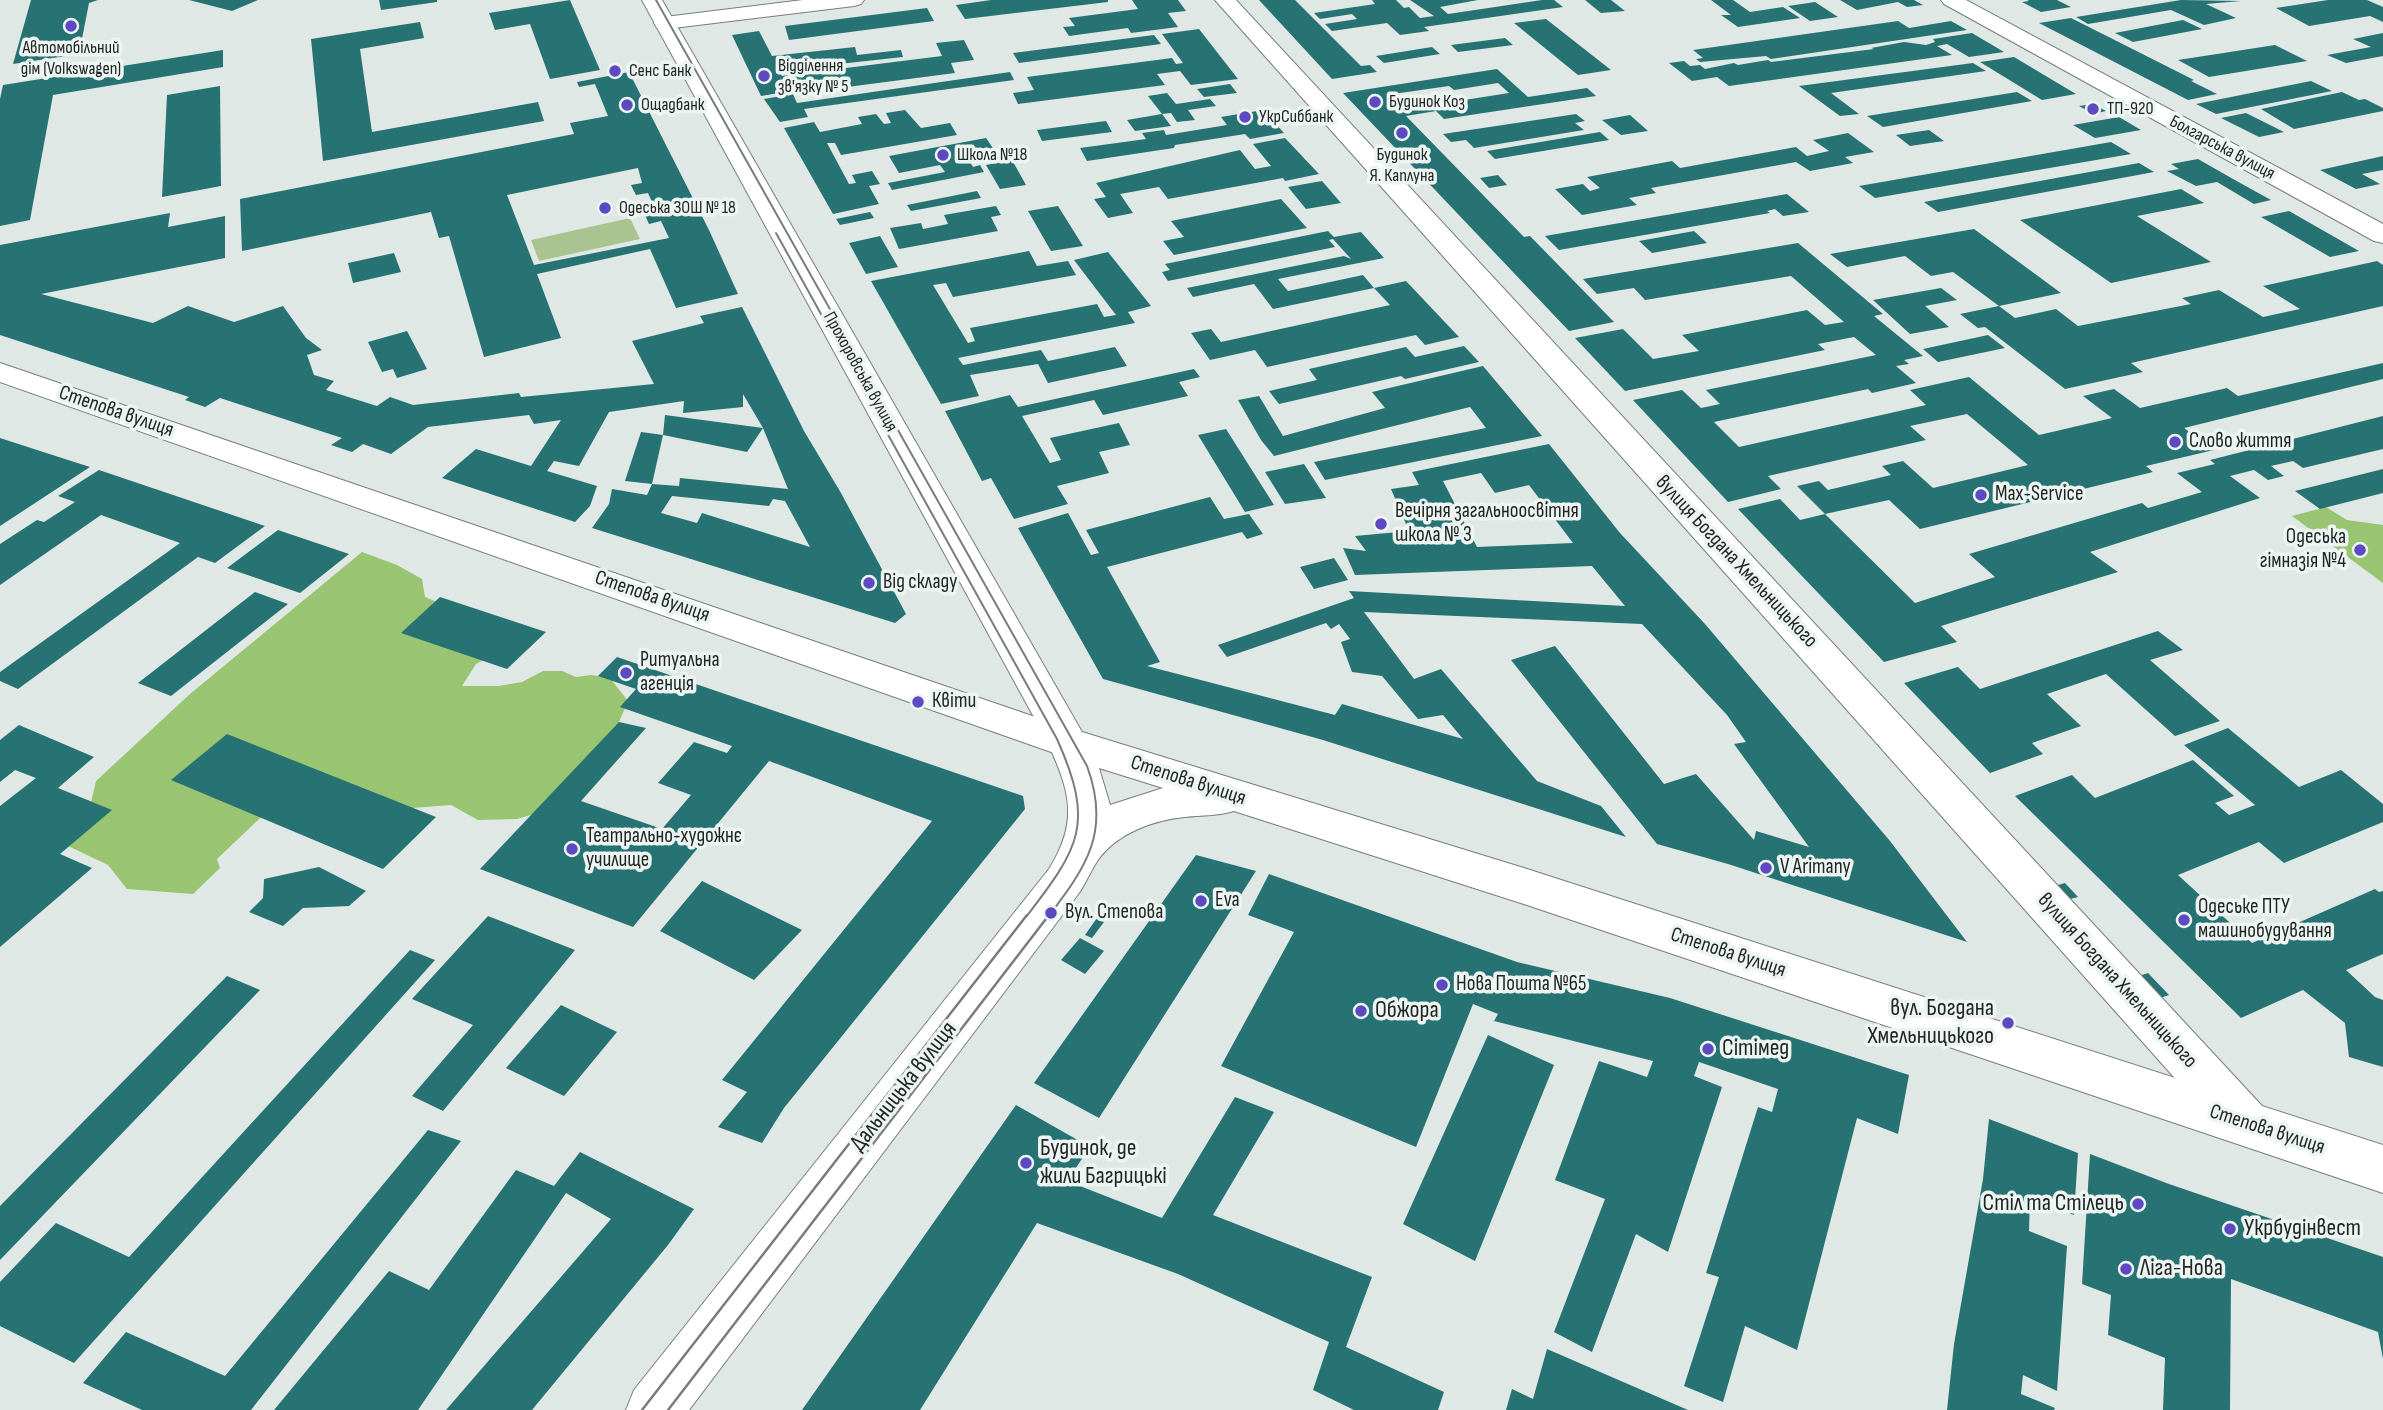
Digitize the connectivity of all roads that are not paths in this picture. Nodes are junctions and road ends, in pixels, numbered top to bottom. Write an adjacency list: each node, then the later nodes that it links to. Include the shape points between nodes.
1 (854, 0): 4 (main road)
2 (1225, 0): 10 (main road, вулиця Богдана Хмельницького)
3 (1951, 0): 5 (main road, Болгарська вулиця)
4 (658, 12): 7 (main road, Прохоровська вулиця)
5 (2383, 235)
6 (0, 372): 7 (main road, Степова вулиця)
7 (1068, 743): 8 (main road, Степова вулиця); 9 (main road, Дальницька вулиця, via 1090,800)
8 (1242, 799): 9 (main road, via 1199,800 1133,813); 10 (main road, Степова вулиця, via 1527,887)
9 (1084, 846): 12 (main road, Дальницька вулиця, via 1056,891)
10 (2246, 1123): 11 (main road, Степова вулиця)
11 (2383, 1168)
12 (654, 1410)

